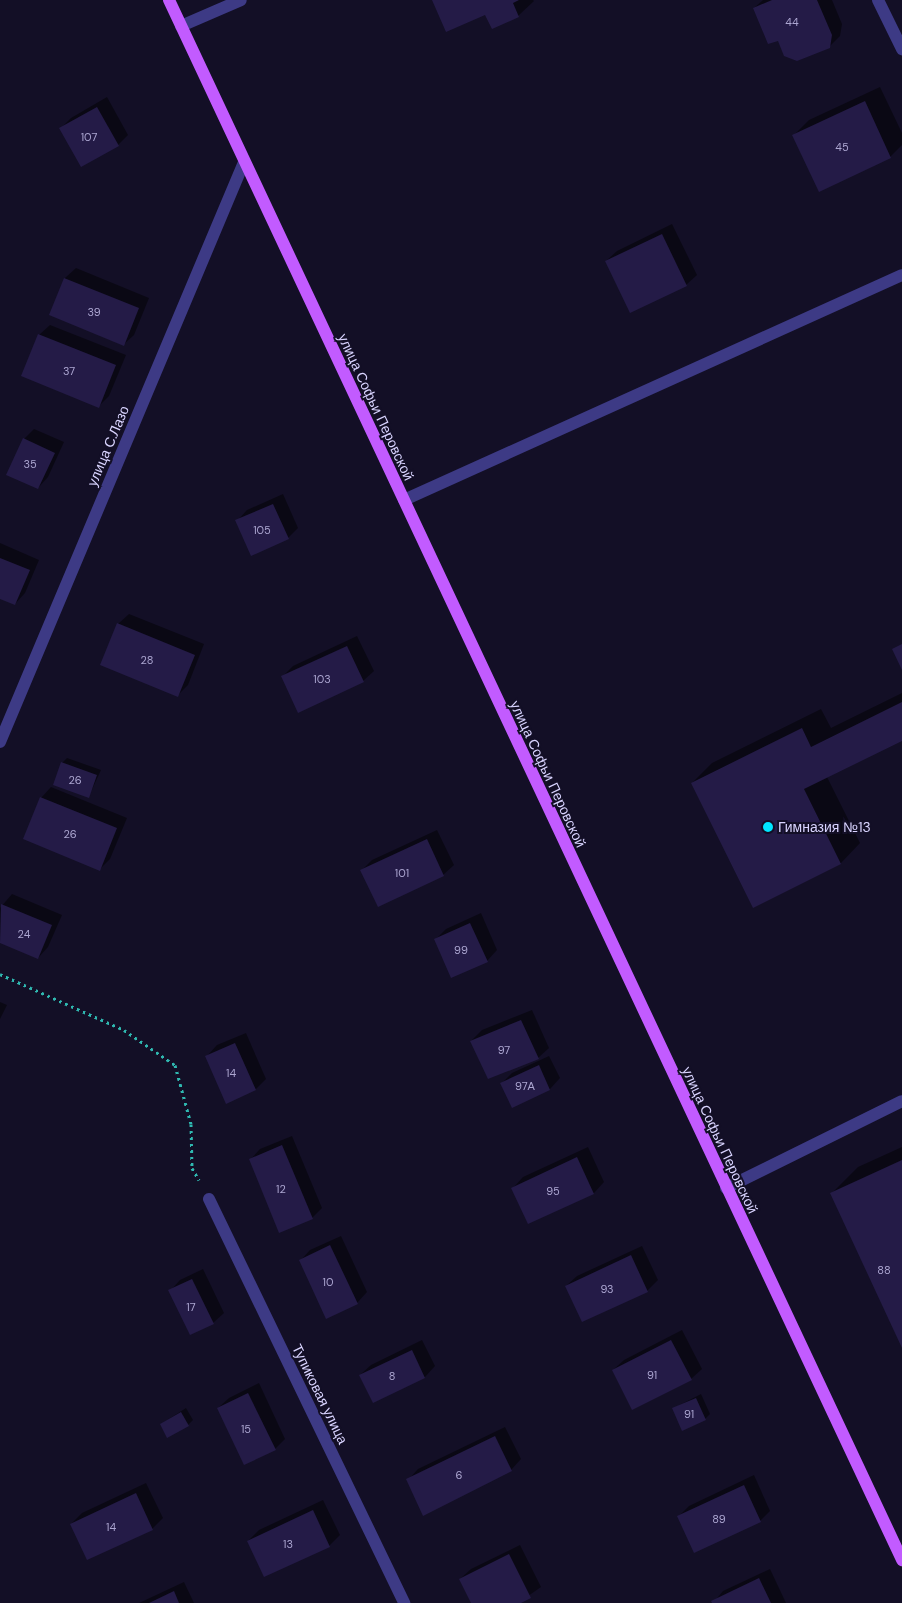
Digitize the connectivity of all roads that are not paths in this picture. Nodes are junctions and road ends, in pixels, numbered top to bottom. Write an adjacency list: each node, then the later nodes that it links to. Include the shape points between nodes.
1 (168, 0): 4 (main road, улица Софьи Перовской)
2 (241, 0): 4 (street)
3 (878, 0): 5 (street)
4 (181, 26): 6 (main road, улица Софьи Перовской)
5 (902, 49)
6 (244, 162): 8 (main road, улица Софьи Перовской); 9 (street, улица С.Лазо)
7 (902, 275): 8 (street)
8 (404, 500): 11 (main road, улица Софьи Перовской)
9 (0, 742)
10 (902, 1100): 11 (street)
11 (726, 1188): 13 (main road, улица Софьи Перовской)
12 (208, 1198): 14 (street, Тупиковая улица)
13 (902, 1560)
14 (404, 1603)

